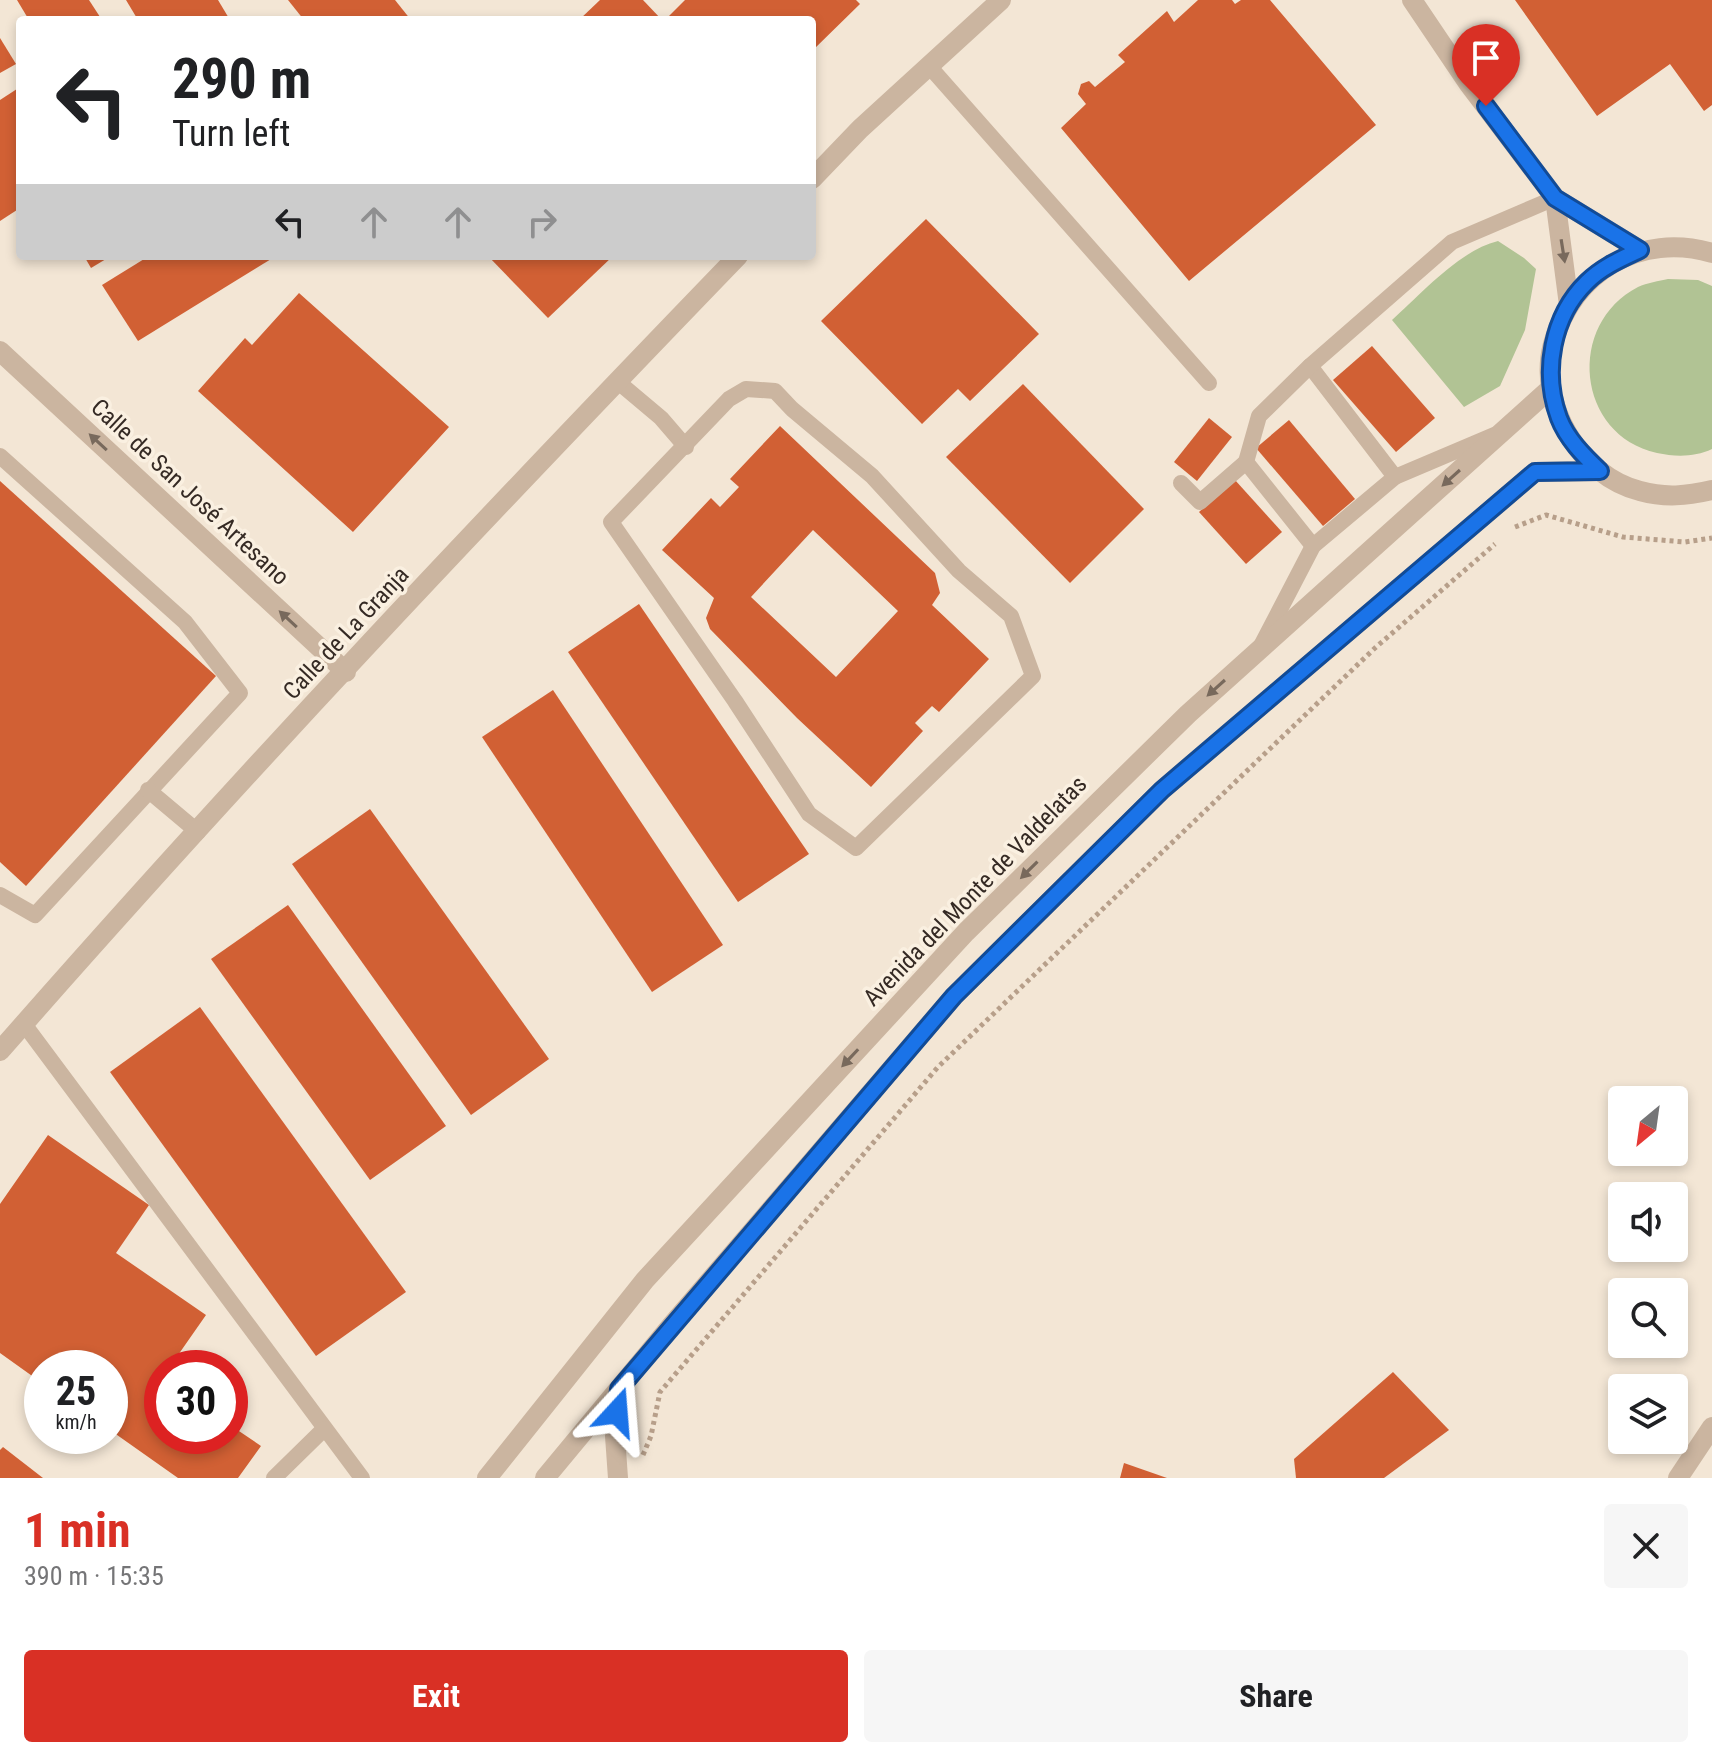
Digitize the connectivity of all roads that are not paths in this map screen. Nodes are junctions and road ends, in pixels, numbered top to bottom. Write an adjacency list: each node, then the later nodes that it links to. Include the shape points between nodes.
1 (1001, 0): 3 (street)
2 (1412, 0): 5 (street)
3 (929, 66): 4 (street); 15 (lane)
4 (816, 175)
5 (1555, 198): 8 (street); 11 (street, one-way to 11); 13 (lane, via 1452,242)
6 (1712, 243): 7 (street)
7 (1691, 247): 8 (street); 9 (street)
8 (1640, 250): 11 (street, via 1588,281)
9 (1712, 253)
10 (734, 260): 14 (street, Calle de La Granja)
11 (1569, 305): 16 (street, via 1552,345)
12 (0, 351): 27 (street, Calle de San José Artesano, one-way to 12)
13 (1310, 366): 20 (lane, via 1259,416); 22 (lane)
14 (617, 381): 18 (lane); 27 (street, Calle de La Granja)
15 (1209, 383)
16 (1551, 388): 17 (street, Avenida del Monte de Valdelatas); 21 (street, via 1560,420)
17 (1503, 432): 22 (lane); 26 (street, Avenida del Monte de Valdelatas, one-way to 26)
18 (686, 447): 18 (lane, via 611,522 809,814 856,848 1033,676 1011,616 959,571 872,476 775,391 746,389 729,399)
19 (0, 456): 28 (lane, via 185,622 240,693)
20 (1246, 462): 23 (lane, via 1200,502); 25 (lane)
21 (1600, 471): 24 (street, via 1638,491 1681,497); 33 (street, via 1535,472 1162,790 954,996)
22 (1395, 477): 25 (lane)
23 (1181, 483)
24 (1712, 490)
25 (1313, 546): 26 (lane)
26 (1258, 650): 38 (street, Avenida del Monte de Valdelatas, one-way to 38, via 966,932 645,1280)
27 (346, 672): 29 (street, Calle de La Granja)
28 (148, 790): 29 (lane); 30 (lane, via 35,915)
29 (198, 832): 31 (street, Calle de La Granja)
30 (0, 895)
31 (24, 1024): 32 (street, Calle de La Granja); 35 (lane)
32 (0, 1051)
33 (619, 1389): 39 (street); 40 (street)
34 (1712, 1427): 41 (street)
35 (324, 1429): 36 (lane); 37 (lane)
36 (274, 1478)
37 (362, 1478)
38 (487, 1478)
39 (545, 1478)
40 (618, 1478)
41 (1678, 1478)

